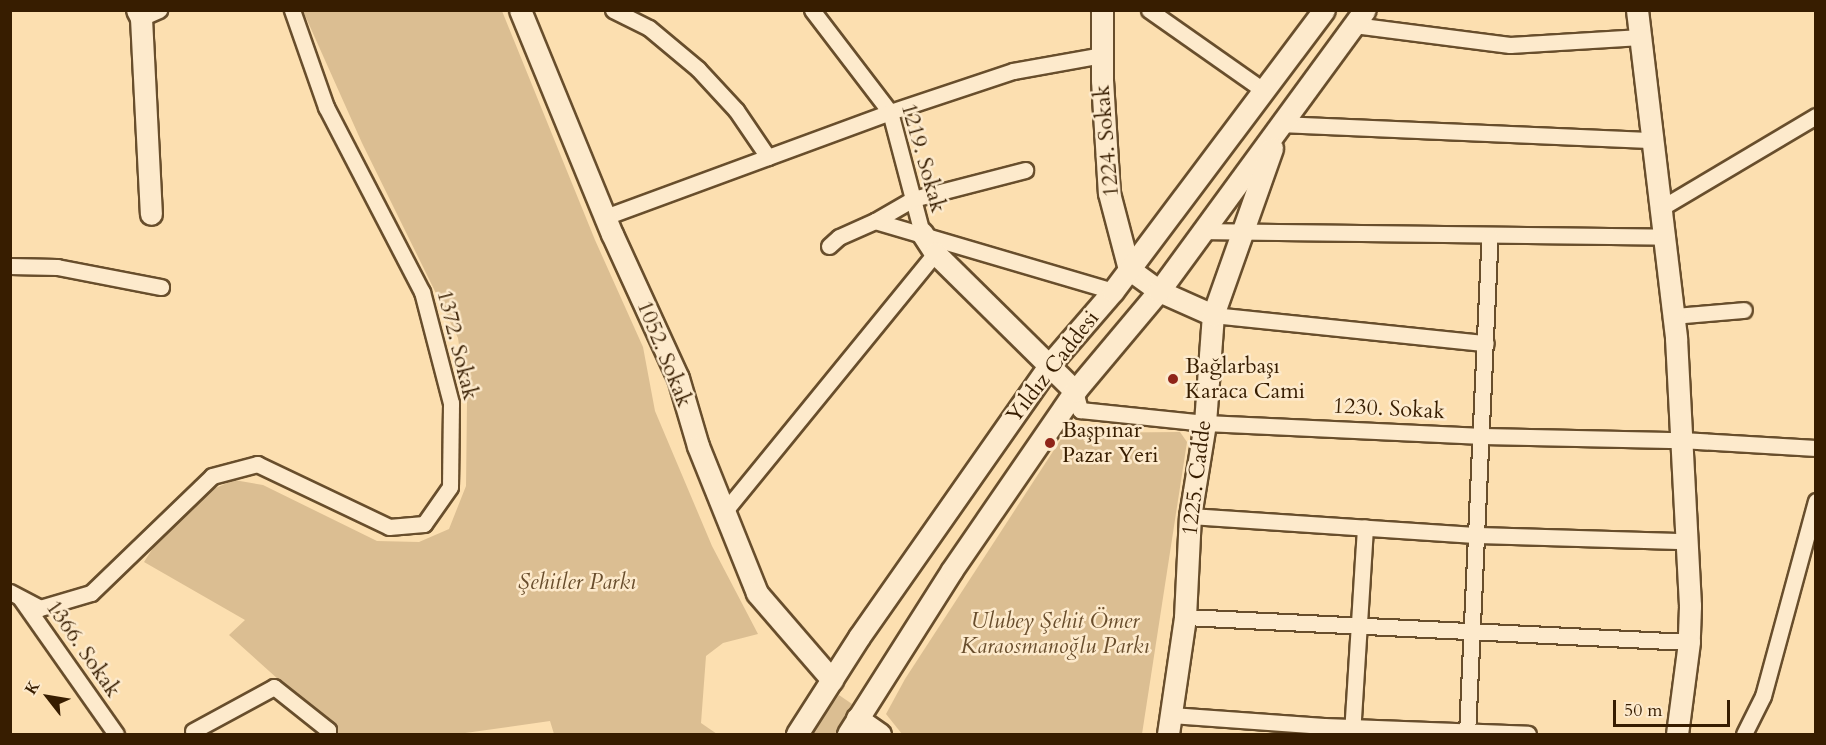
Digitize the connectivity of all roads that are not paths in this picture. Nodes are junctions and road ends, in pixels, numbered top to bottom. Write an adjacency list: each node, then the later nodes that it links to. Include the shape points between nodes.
1 (292, 10): 53 (street, 1372. Sokak, via 326,107 422,292 452,403 450,487 424,524 389,527 257,464 212,476 91,593 40,608)
2 (520, 10): 23 (street, 1052. Sokak)
3 (613, 10): 18 (street, via 649,28 698,69 736,110)
4 (812, 10): 14 (street, 1219. Sokak)
5 (1102, 10): 12 (street, 1224. Sokak)
6 (1149, 10): 13 (street)
7 (1324, 10): 13 (street, Yıldız Caddesi)
8 (1637, 10): 11 (street)
9 (145, 13): 22 (street)
10 (1360, 18): 11 (street, via 1510,45); 16 (street, Yıldız Caddesi)
11 (1641, 37): 17 (street)
12 (1102, 55): 14 (street, via 1013,71); 33 (street, 1224. Sokak, via 1109,194)
13 (1263, 90): 33 (street, Yıldız Caddesi)
14 (890, 112): 18 (street); 20 (street, 1219. Sokak)
15 (1815, 116): 21 (street)
16 (1281, 124): 17 (street); 25 (street, Yıldız Caddesi); 26 (street, 1225. Cadde)
17 (1653, 140): 21 (street)
18 (768, 157): 23 (street)
19 (1026, 170): 20 (street)
20 (913, 200): 24 (street); 27 (street, 1219. Sokak)
21 (1661, 208): 29 (street)
22 (152, 214)
23 (604, 217): 48 (street, 1052. Sokak, via 678,378 698,446)
24 (875, 221): 27 (street); 30 (street)
25 (1203, 231): 26 (street); 36 (street, Yıldız Caddesi)
26 (1244, 232): 28 (street); 38 (street, 1225. Cadde)
27 (922, 233): 31 (street); 35 (street)
28 (1490, 236): 29 (street); 40 (street)
29 (1664, 237): 39 (street)
30 (828, 246)
31 (935, 253): 41 (street); 48 (street)
32 (10, 266): 34 (street, via 57,267)
33 (1129, 269): 35 (street, Yıldız Caddesi); 36 (street)
34 (161, 287)
35 (1113, 291): 41 (street, Yıldız Caddesi)
36 (1159, 291): 38 (street); 42 (street, Yıldız Caddesi)
37 (1744, 310): 39 (street)
38 (1213, 315): 40 (street); 43 (street, 1225. Cadde)
39 (1674, 316): 45 (street)
40 (1486, 343): 44 (street)
41 (1050, 364): 42 (street); 58 (street, Yıldız Caddesi)
42 (1075, 391): 43 (street, 1230. Sokak, via 1080,410); 60 (street, Yıldız Caddesi, via 952,570)
43 (1205, 423): 44 (street, 1230. Sokak); 49 (street, 1225. Cadde)
44 (1482, 436): 45 (street, 1230. Sokak); 51 (street)
45 (1681, 440): 46 (street, 1230. Sokak); 52 (street)
46 (1815, 448)
47 (1815, 501): 70 (street, via 1763,696)
48 (724, 512): 58 (street, 1052. Sokak, via 756,593)
49 (1190, 516): 50 (street); 54 (street, 1225. Cadde)
50 (1365, 527): 51 (street); 55 (street)
51 (1478, 535): 52 (street); 56 (street)
52 (1686, 541): 57 (street)
53 (15, 594): 64 (street, 1366. Sokak)
54 (1185, 616): 55 (street); 59 (street, 1225. Cadde)
55 (1360, 626): 56 (street); 62 (street)
56 (1473, 632): 57 (street); 63 (street)
57 (1689, 642): 69 (street)
58 (832, 680): 66 (street, Yıldız Caddesi)
59 (1169, 725): 62 (street)
60 (853, 726): 67 (street)
61 (193, 731): 65 (street, via 274,687 328,730)
62 (1353, 731): 63 (street)
63 (1467, 733): 68 (street)
64 (116, 735)
65 (328, 735)
66 (797, 735)
67 (880, 735)
68 (1528, 735)
69 (1677, 735)
70 (1744, 735)

